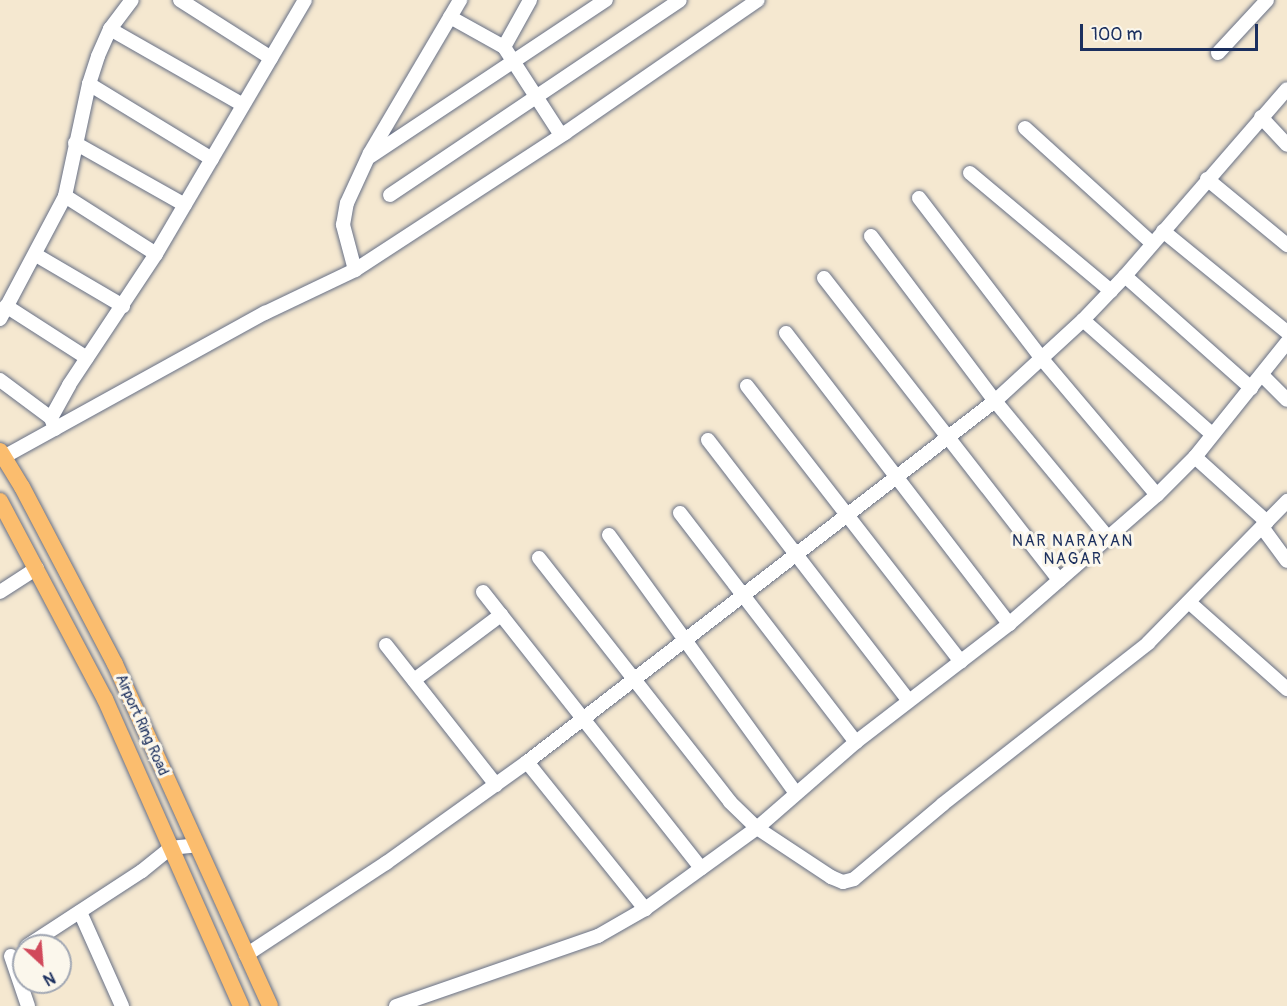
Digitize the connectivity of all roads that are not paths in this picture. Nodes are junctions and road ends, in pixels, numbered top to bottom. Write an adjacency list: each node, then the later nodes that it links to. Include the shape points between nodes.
1 (132, 0): 11 (street)
2 (180, 0): 14 (street)
3 (460, 0): 10 (street)
4 (530, 0): 12 (street)
5 (606, 0): 15 (street)
6 (680, 0): 18 (street)
7 (758, 0): 22 (street)
8 (1267, 0): 13 (street)
9 (301, 1): 14 (street)
10 (450, 17): 12 (street); 26 (street)
11 (110, 29): 16 (street); 19 (street)
12 (504, 47): 15 (street)
13 (1218, 53)
14 (271, 58): 19 (street)
15 (513, 60): 18 (street); 26 (street)
16 (89, 84): 23 (street); 25 (street)
17 (1287, 88): 20 (street)
18 (536, 96): 22 (street); 29 (street)
19 (243, 105): 25 (street)
20 (1261, 117): 24 (street); 28 (street)
21 (1025, 128): 35 (street)
22 (561, 135): 39 (street)
23 (75, 143): 30 (street); 32 (street)
24 (1287, 145)
25 (212, 159): 32 (street)
26 (367, 159): 39 (street, via 347,203 343,225)
27 (970, 173): 42 (street)
28 (1207, 179): 33 (street); 36 (street)
29 (390, 195)
30 (65, 196): 37 (street); 38 (street)
31 (919, 198): 50 (street)
32 (185, 205): 37 (street)
33 (1163, 231): 35 (street); 46 (street)
34 (870, 236): 56 (street)
35 (1152, 243): 40 (street)
36 (1287, 245)
37 (156, 254): 43 (street)
38 (36, 255): 43 (street); 44 (street)
39 (355, 270): 57 (street)
40 (1125, 276): 42 (street); 54 (street)
41 (825, 278): 59 (street)
42 (1111, 291): 45 (street)
43 (123, 306): 49 (street)
44 (3, 313): 49 (street)
45 (1083, 320): 50 (street); 58 (street)
46 (1287, 332)
47 (786, 333): 63 (street)
48 (1287, 342): 51 (street)
49 (87, 358): 57 (street)
50 (1042, 359): 56 (street); 64 (street)
51 (1262, 375): 54 (street); 55 (street)
52 (0, 380): 57 (street)
53 (747, 386): 68 (street)
54 (1251, 388): 58 (street)
55 (1287, 400)
56 (995, 401): 59 (street); 71 (street)
57 (53, 423): 61 (street)
58 (1212, 434): 62 (street)
59 (948, 437): 63 (street); 76 (street)
60 (708, 440): 72 (street)
61 (1, 455): 96 (main road, Airport Ring Road, via 115,664)
62 (1195, 457): 64 (street); 69 (street)
63 (898, 477): 68 (street); 82 (street)
64 (1157, 495): 71 (street)
65 (0, 501): 75 (main road, Airport Ring Road)
66 (1287, 501): 69 (street)
67 (680, 513): 79 (street)
68 (848, 515): 72 (street); 85 (street)
69 (1264, 524): 74 (street); 80 (street)
70 (609, 535): 83 (street)
71 (1109, 538): 76 (street)
72 (796, 556): 79 (street); 89 (street)
73 (539, 558): 87 (street)
74 (1287, 561)
75 (37, 568): 77 (street); 97 (main road, Airport Ring Road, via 105,699)
76 (1059, 580): 82 (street)
77 (0, 592)
78 (483, 592): 81 (street)
79 (743, 596): 83 (street); 91 (street)
80 (1190, 603): 88 (street); 95 (street, via 1148,643 854,879 843,882 831,877)
81 (501, 615): 86 (street); 90 (street)
82 (1009, 624): 85 (street)
83 (687, 640): 87 (street); 94 (street)
84 (386, 645): 86 (street)
85 (961, 662): 89 (street)
86 (414, 680): 93 (street)
87 (634, 680): 90 (street); 95 (street, via 714,785)
88 (1287, 689)
89 (909, 701): 91 (street)
90 (585, 718): 92 (street); 98 (street)
91 (856, 742): 94 (street)
92 (528, 762): 93 (street); 99 (street)
93 (496, 784): 102 (street, via 386,863)
94 (796, 792): 95 (street)
95 (757, 828): 98 (street)
96 (197, 845): 97 (street); 102 (main road, Airport Ring Road)
97 (170, 848): 100 (street, via 142,872); 106 (main road, Airport Ring Road)
98 (701, 868): 99 (street)
99 (645, 909): 108 (street, via 598,936)
100 (80, 912): 101 (street); 105 (street)
101 (46, 934)
102 (246, 955): 107 (main road, Airport Ring Road)
103 (6, 960): 104 (street)
104 (28, 1006)
105 (122, 1006)
106 (241, 1006)
107 (270, 1006)
108 (396, 1006)

